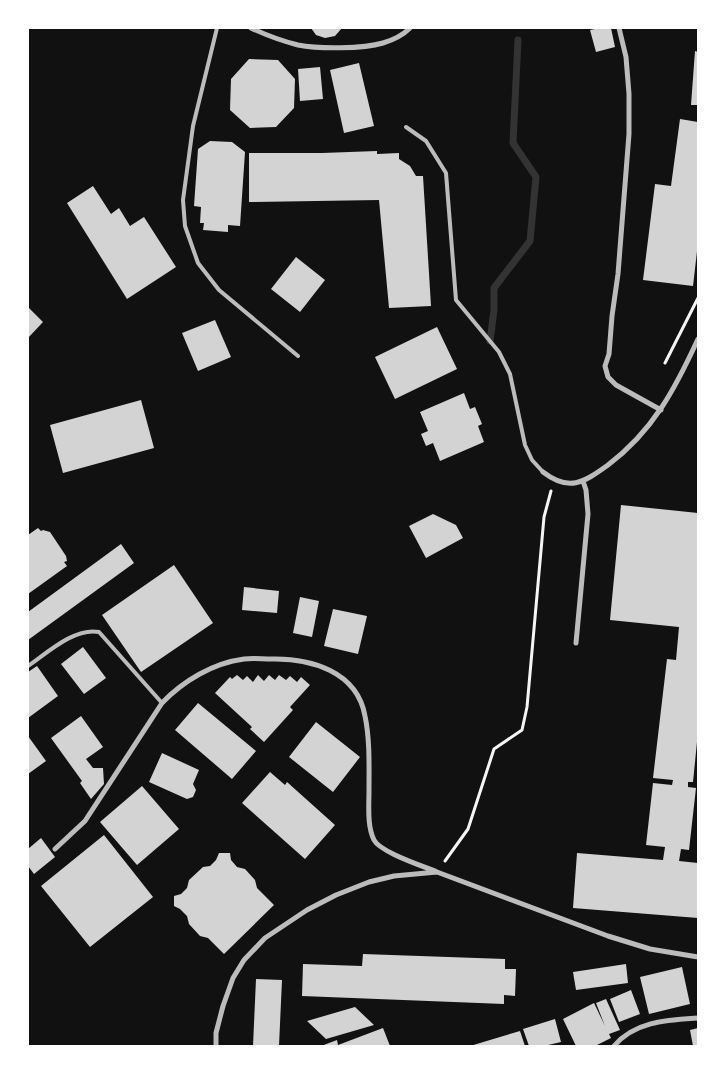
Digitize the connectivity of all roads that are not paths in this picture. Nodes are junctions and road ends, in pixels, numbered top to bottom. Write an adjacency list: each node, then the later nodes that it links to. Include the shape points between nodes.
1 (217, 28): 7 (lane, via 193,126 183,200 185,226 198,263 219,290)
2 (251, 28): 3 (street, via 300,45 332,47 383,43)
3 (410, 28)
4 (619, 28): 8 (street, via 628,75 629,134 618,274 605,366 608,377 616,386)
5 (406, 127): 9 (lane, via 426,141 446,173 456,300 499,352 510,374 525,445)
6 (698, 339): 8 (street)
7 (298, 356)
8 (661, 410): 10 (street, via 620,456)
9 (543, 472): 10 (street, via 554,480 569,484)
10 (583, 481): 11 (street, via 588,514)
11 (576, 643)
12 (28, 666): 13 (lane, via 81,632 100,632)
13 (162, 703): 14 (street, via 84,821); 15 (street, via 175,690 211,668 244,659 304,661 343,678 357,693 365,715 369,748 369,816 374,840 381,849)
14 (56, 849)
15 (437, 872): 16 (street, via 608,936); 18 (street, via 369,882 307,910 265,938 244,960 233,978 222,1006)
16 (698, 957)
17 (698, 1018): 19 (street, via 640,1026)
18 (216, 1046)
19 (614, 1046)

